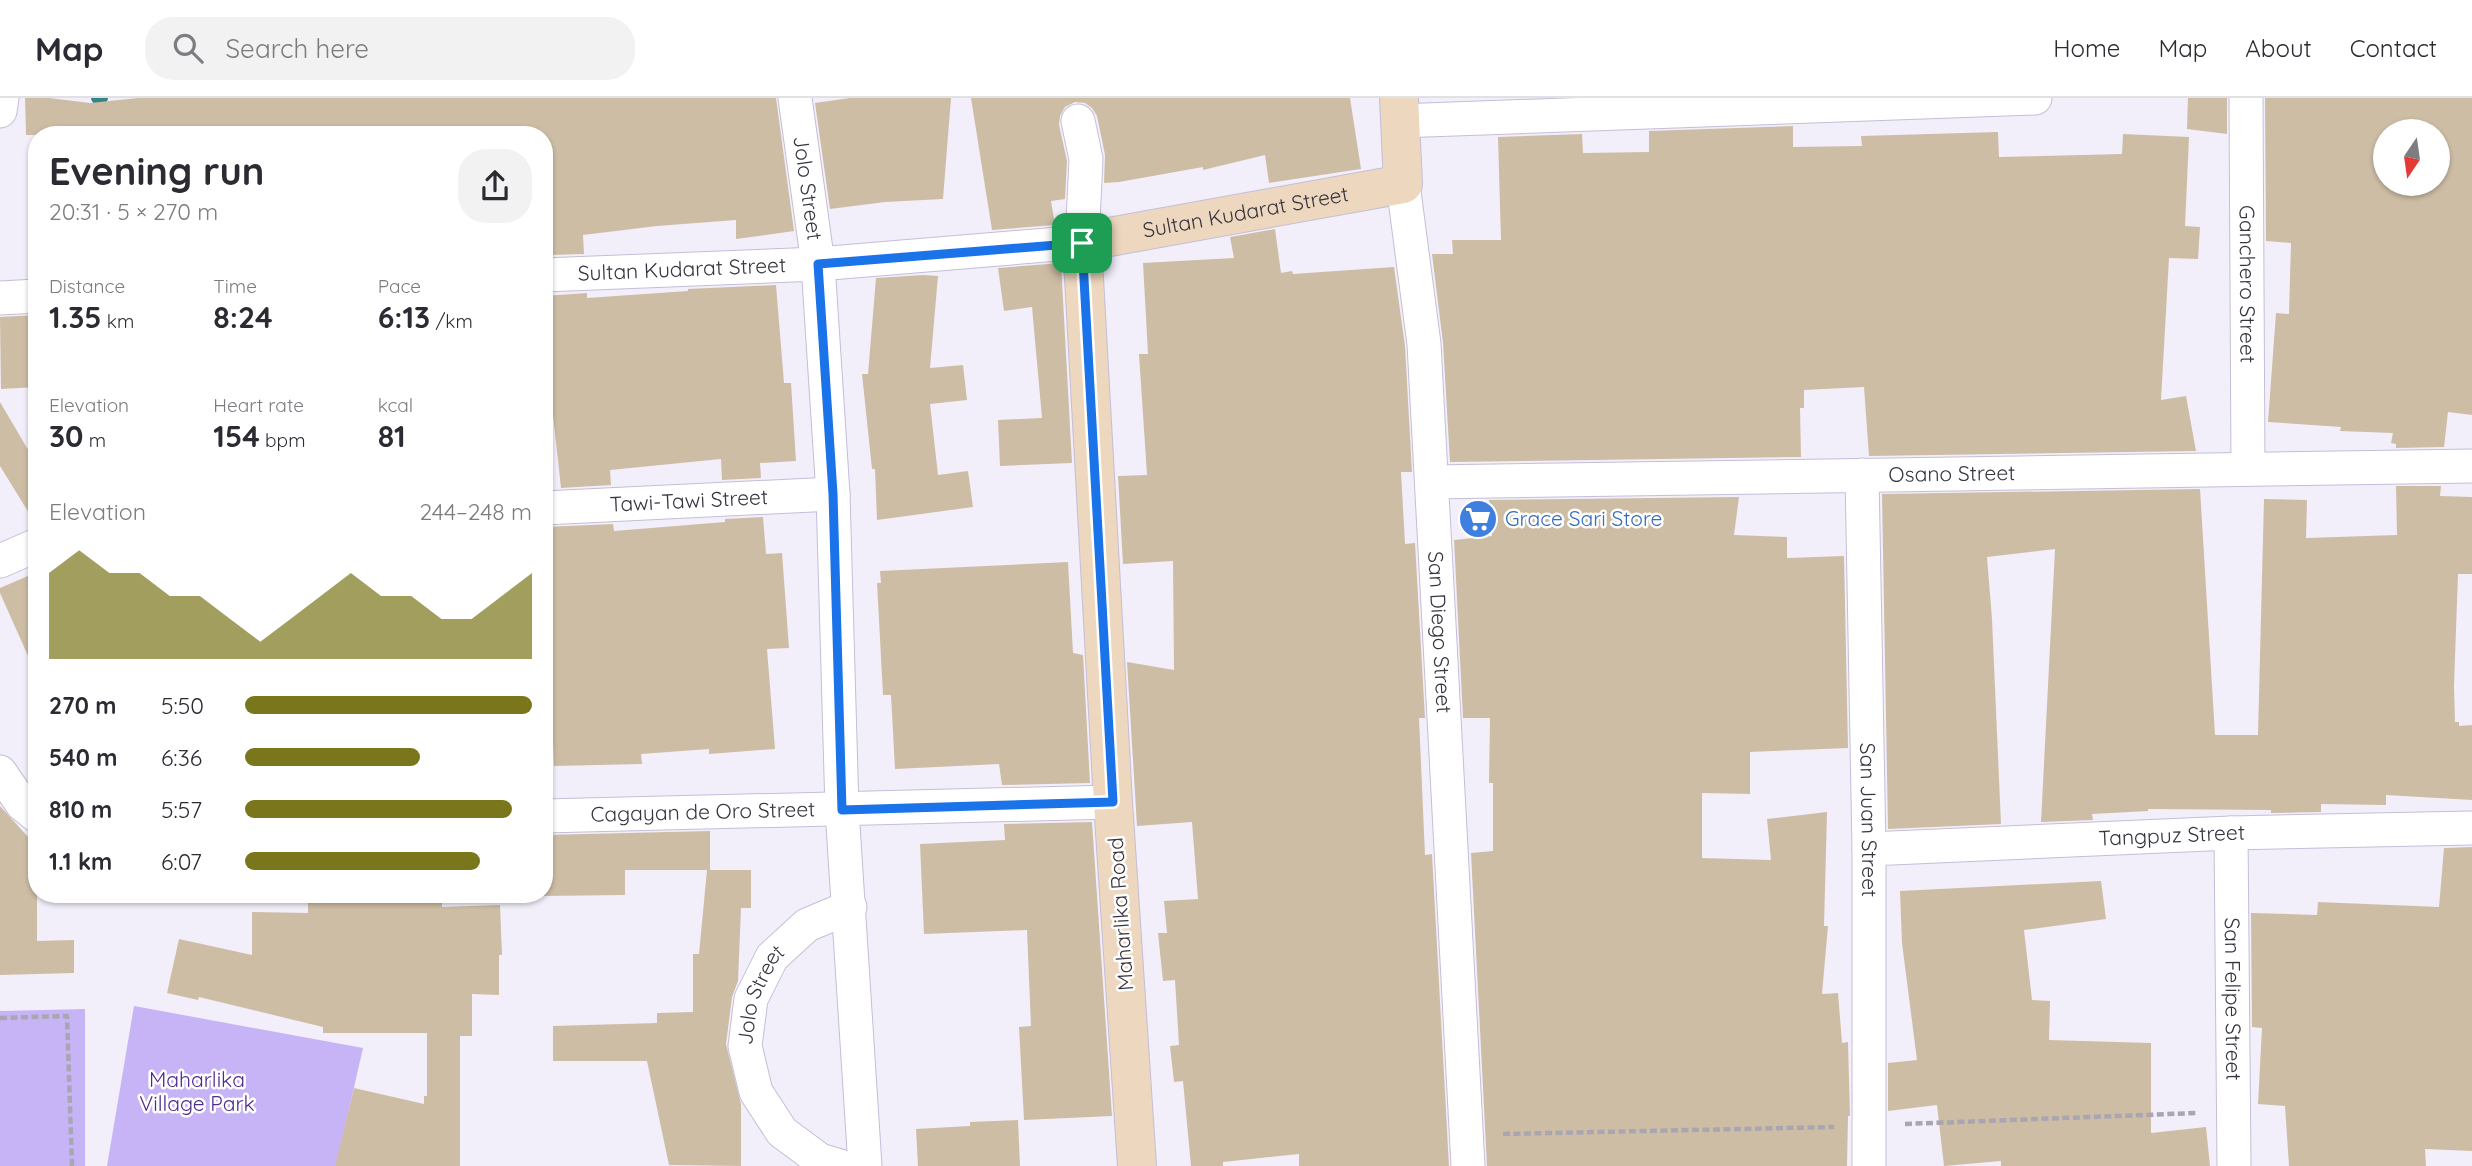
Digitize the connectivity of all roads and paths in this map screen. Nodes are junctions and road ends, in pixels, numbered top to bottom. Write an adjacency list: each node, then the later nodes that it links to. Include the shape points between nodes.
1 (2, 98): 6 (street)
2 (795, 98): 10 (street, Jolo Street)
3 (2035, 98): 5 (street)
4 (2246, 98): 15 (street, Ganchero Street)
5 (1398, 109): 8 (street, San Diego Street)
6 (0, 111)
7 (1078, 121): 9 (street, via 1086,159)
8 (1403, 184): 9 (street, Sultan Kudarat Street); 17 (street, San Diego Street, via 1424,344)
9 (1082, 243): 10 (street, Sultan Kudarat Street); 23 (street, Maharlika Road)
10 (818, 264): 11 (street, Sultan Kudarat Street); 18 (street, Jolo Street)
11 (553, 275)
12 (28, 296): 13 (street)
13 (0, 298)
14 (2472, 466): 15 (street, Osano Street)
15 (2248, 469): 16 (street, Osano Street)
16 (1862, 475): 17 (street, Osano Street); 29 (street, San Juan Street)
17 (1432, 482): 34 (street, San Diego Street)
18 (833, 494): 19 (street, Tawi-Tawi Street); 25 (street, Jolo Street)
19 (553, 508)
20 (28, 549): 21 (street)
21 (0, 561)
22 (0, 772): 24 (street)
23 (1113, 802): 25 (street, Cagayan de Oro Street); 38 (street, Maharlika Road)
24 (28, 809)
25 (842, 810): 26 (street, Cagayan de Oro Street); 30 (street, Jolo Street)
26 (553, 816)
27 (2472, 828): 28 (street, Tangpuz Street)
28 (2231, 833): 29 (street, Tangpuz Street); 32 (street, San Felipe Street)
29 (1870, 849): 33 (street, San Juan Street)
30 (850, 906): 36 (street, Jolo Street, via 807,925 772,957 751,999 745,1046 757,1092 782,1132 820,1160); 37 (street, Jolo Street)
31 (0, 1018): 35 (path, via 66,1016)
32 (2233, 1111): 33 (path); 40 (street, San Felipe Street)
33 (1870, 1126): 34 (path); 39 (street, San Juan Street)
34 (1467, 1150)
35 (72, 1166)
36 (840, 1166)
37 (865, 1166)
38 (1138, 1166)
39 (1869, 1166)
40 (2234, 1166)

